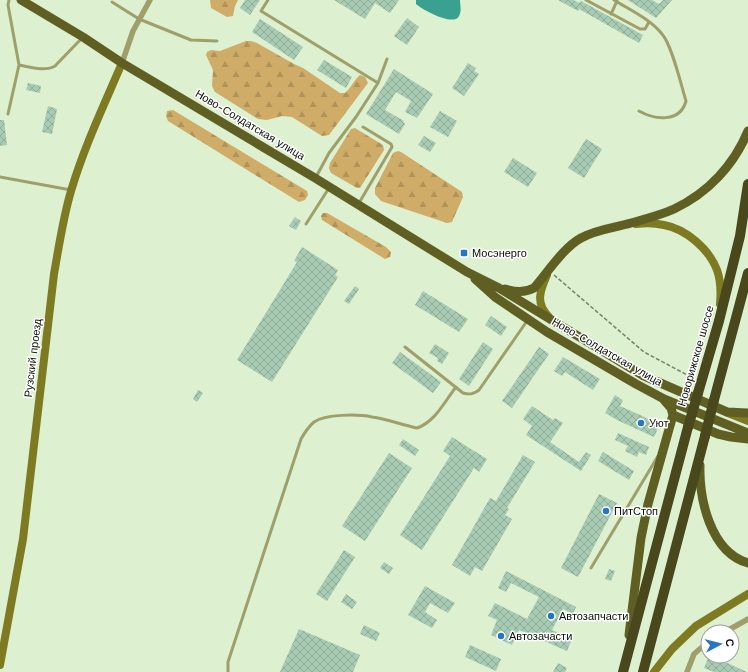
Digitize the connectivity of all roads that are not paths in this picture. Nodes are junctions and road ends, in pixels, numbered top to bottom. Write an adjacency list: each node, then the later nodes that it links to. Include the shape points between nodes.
1 (9, 0): 15 (lane)
2 (21, 0): 11 (main road, Ново-Солдатская улица)
3 (150, 0): 9 (street)
4 (268, 0): 16 (lane, via 261,11)
5 (586, 0): 8 (lane)
6 (616, 1): 8 (lane); 10 (lane)
7 (112, 2): 9 (lane)
8 (611, 14): 10 (lane, via 640,29 645,29)
9 (139, 19): 12 (lane, via 191,40); 14 (street)
10 (649, 22): 17 (lane, via 663,34 686,101 684,108 674,116 656,118)
11 (83, 37): 14 (main road, Ново-Солдатская улица); 15 (lane, via 51,68)
12 (217, 41)
13 (387, 59): 16 (lane)
14 (122, 63): 22 (main road, Ново-Солдатская улица); 25 (street, Рузский проезд, via 83,154)
15 (19, 65): 18 (lane)
16 (378, 83): 22 (lane, via 329,153)
17 (639, 111)
18 (8, 114)
19 (363, 127): 26 (lane, via 392,147)
20 (748, 131): 28 (main road, via 722,174 706,189 674,209)
21 (0, 177): 25 (lane)
22 (315, 178): 24 (main road, Ново-Солдатская улица)
23 (748, 184): 35 (highway, Новорижское шоссе, via 740,236)
24 (330, 187): 26 (main road, Ново-Солдатская улица); 27 (lane)
25 (71, 190): 55 (street, Рузский проезд, via 54,274 22,539)
26 (358, 204): 29 (main road, Ново-Солдатская улица)
27 (306, 224)
28 (629, 224): 30 (main road, via 596,232 571,245); 35 (street, via 652,223 675,228 700,246 718,275 721,292)
29 (467, 272): 32 (main road, Ново-Солдатская улица); 33 (main road, Ново-Солдатская улица, via 495,297)
30 (552, 273): 32 (main road, via 527,292); 34 (street, via 540,292 540,302 543,311)
31 (748, 273): 46 (highway, bridge)
32 (499, 288): 34 (main road, Ново-Солдатская улица)
33 (528, 319): 37 (lane, via 479,390 468,394); 38 (main road, Ново-Солдатская улица)
34 (553, 320): 39 (main road, Ново-Солдатская улица, via 642,375)
35 (719, 321): 57 (highway, Новорижское шоссе, bridge)
36 (405, 347): 37 (lane)
37 (456, 387): 56 (lane, via 431,420 417,428 371,417 332,416 323,417 306,429 228,662)
38 (664, 399): 41 (main road); 43 (main road, Ново-Солдатская улица)
39 (727, 412): 40 (main road); 42 (street, Ново-Солдатская улица)
40 (748, 414)
41 (673, 415): 44 (main road, via 718,434); 45 (main road)
42 (748, 421)
43 (748, 433)
44 (748, 439)
45 (665, 444): 47 (main road); 48 (lane)
46 (701, 452): 49 (main road, via 699,481 709,523 723,545 732,554); 58 (highway)
47 (654, 480): 48 (lane); 57 (main road, via 641,538)
48 (642, 481): 50 (lane)
49 (748, 563)
50 (591, 568)
51 (748, 594): 59 (street, via 696,626 672,649)
52 (748, 619): 53 (street)
53 (739, 624)
54 (700, 649): 60 (street, via 694,654)
55 (0, 665)
56 (228, 672)
57 (623, 672)
58 (643, 672)
59 (654, 672)
60 (687, 672)

